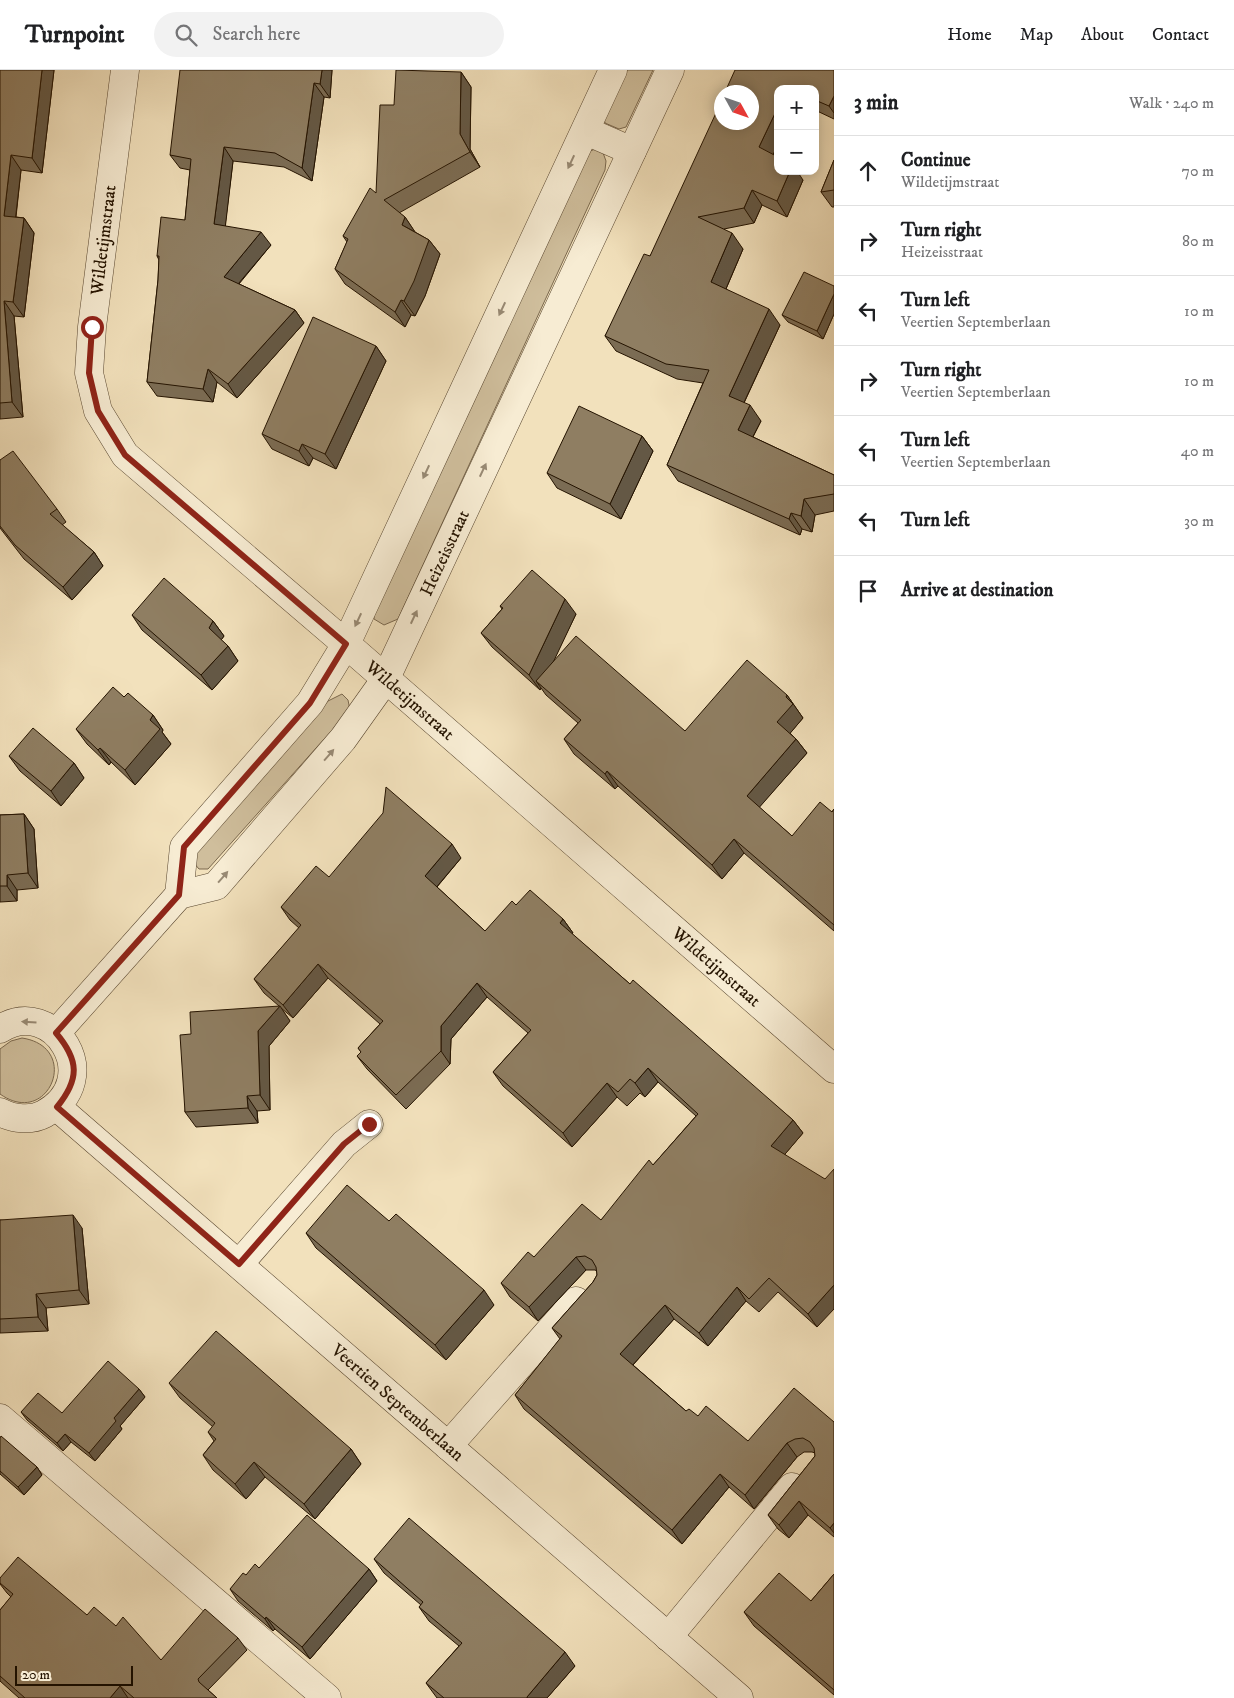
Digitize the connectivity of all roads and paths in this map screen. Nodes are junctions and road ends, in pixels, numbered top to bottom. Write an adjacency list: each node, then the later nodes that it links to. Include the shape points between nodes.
1 (125, 70): 6 (street, Wildetijmstraat, via 92,327 89,373 98,411 125,455)
2 (613, 70): 4 (street)
3 (670, 70): 5 (street, Heizeisstraat)
4 (586, 130): 5 (street); 6 (street, one-way to 6)
5 (632, 151): 7 (street, Heizeisstraat, one-way to 5)
6 (346, 644): 7 (street, Wildetijmstraat); 8 (street, via 310,703 184,847)
7 (385, 680): 8 (street, Heizeisstraat, one-way to 7, via 216,886 343,739); 11 (street, Wildetijmstraat)
8 (179, 895): 10 (street)
9 (0, 1029): 10 (street, one-way to 9, via 36,1022 17,1022)
10 (56, 1033): 12 (street, via 69,1049 73,1063 72,1084)
11 (834, 1069)
12 (57, 1107): 13 (street, via 36,1118 15,1118); 15 (street, Veertien Septemberlaan)
13 (0, 1112)
14 (369, 1124): 15 (street, via 344,1144)
15 (239, 1264): 18 (street, Veertien Septemberlaan)
16 (591, 1285): 18 (street)
17 (0, 1418): 21 (street)
18 (448, 1446): 20 (street, Veertien Septemberlaan)
19 (809, 1467): 20 (street)
20 (668, 1637): 22 (street, Veertien Septemberlaan)
21 (327, 1698)
22 (739, 1698)

